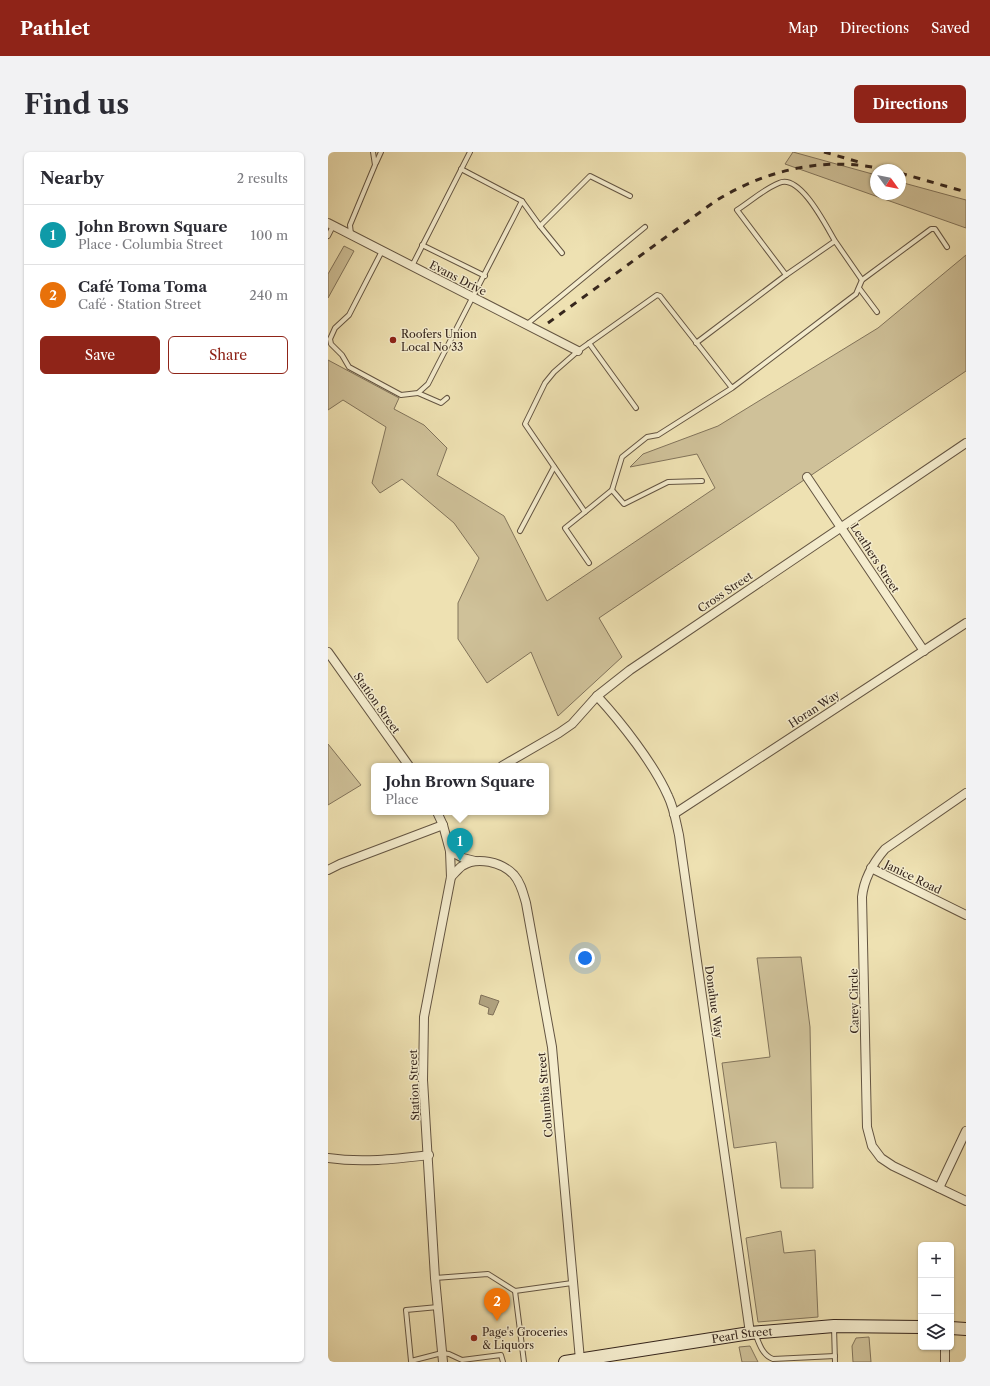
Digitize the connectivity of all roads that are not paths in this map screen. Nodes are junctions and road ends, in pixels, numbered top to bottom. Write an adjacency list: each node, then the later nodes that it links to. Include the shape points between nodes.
1 (373, 152): 4 (lane)
2 (381, 152): 4 (lane)
3 (470, 152): 5 (lane)
4 (375, 166): 11 (lane, via 350,225)
5 (461, 169): 7 (lane); 14 (lane)
6 (630, 196): 9 (lane, via 590,176)
7 (522, 201): 9 (lane); 20 (lane)
8 (331, 224): 11 (street, Evans Drive); 12 (lane)
9 (540, 226): 17 (lane)
10 (645, 227): 25 (lane)
11 (351, 235): 16 (street, Evans Drive)
12 (328, 236)
13 (835, 240): 19 (lane); 19 (lane, via 805,194 796,185 778,183 738,210); 21 (lane)
14 (422, 245): 18 (lane); 20 (lane)
15 (947, 247): 21 (lane, via 935,229 931,229)
16 (382, 250): 18 (street, Evans Drive); 30 (lane, via 349,315 335,328 330,339 331,344 342,354 349,367 401,395)
17 (562, 253)
18 (412, 266): 23 (street, Evans Drive)
19 (786, 275): 27 (lane)
20 (485, 276): 23 (lane)
21 (862, 280): 22 (lane)
22 (859, 288): 24 (lane); 29 (lane, via 856,294)
23 (473, 298): 25 (street, Evans Drive); 30 (lane, via 428,384)
24 (878, 312)
25 (526, 325): 28 (street, Evans Drive)
26 (590, 342): 27 (lane, via 657,295); 28 (lane); 32 (lane)
27 (696, 342): 29 (lane)
28 (578, 351): 34 (lane, via 549,377 525,424)
29 (732, 388): 37 (lane, via 658,435 647,437 622,457)
30 (418, 393): 31 (lane, via 441,403)
31 (447, 398)
32 (636, 408)
33 (966, 443): 39 (street, Cross Street)
34 (554, 467): 38 (lane); 40 (lane)
35 (807, 477): 39 (street, Leathers Street)
36 (702, 481): 37 (lane, via 668,482 624,504)
37 (612, 490): 38 (lane)
38 (585, 512): 41 (lane, via 565,528)
39 (841, 526): 43 (street, Leathers Street); 45 (street, Cross Street, via 630,670)
40 (520, 531)
41 (589, 563)
42 (966, 623): 43 (street, Horan Way)
43 (924, 651): 49 (street, Horan Way)
44 (328, 652): 46 (street, Station Street)
45 (597, 696): 47 (street, Cross Street, via 572,724); 49 (street, Donahue Way, via 622,725 662,783)
46 (407, 763)
47 (507, 763)
48 (966, 793): 54 (street, Carey Circle, via 885,849)
49 (674, 814): 71 (street, Donahue Way)
50 (438, 815): 51 (street, Station Street)
51 (443, 825): 52 (street, Station Street); 55 (street)
52 (450, 851): 53 (street, Columbia Street); 56 (street, Station Street)
53 (476, 861): 56 (street, via 462,866); 64 (street, Columbia Street, via 499,864 506,868 518,881 526,903 552,1047)
54 (871, 868): 57 (street, Janice Road); 61 (street, Carey Circle, via 863,887 862,897 867,1127 872,1146 881,1158)
55 (328, 870)
56 (451, 877): 59 (street, Station Street, via 424,1017 423,1080)
57 (966, 915)
58 (966, 1131): 61 (street)
59 (429, 1155): 60 (street, via 376,1161); 63 (street, Station Street)
60 (328, 1158)
61 (939, 1188): 62 (street, Carey Circle)
62 (966, 1201)
63 (435, 1278): 65 (lane, via 488,1274); 66 (street, Station Street)
64 (572, 1283): 65 (lane); 75 (street, Columbia Street)
65 (515, 1291): 78 (lane)
66 (438, 1307): 74 (street, Station Street); 76 (lane, via 406,1310)
67 (834, 1326): 68 (main road, Pearl Street); 71 (main road, Pearl Street); 73 (lane)
68 (918, 1327)
69 (954, 1328): 70 (main road)
70 (966, 1329)
71 (753, 1333): 73 (lane, via 763,1352 773,1359); 75 (main road, Pearl Street)
72 (945, 1350): 81 (street)
73 (835, 1356): 80 (lane)
74 (443, 1358): 76 (lane); 77 (lane, via 450,1354 462,1360 501,1355)
75 (580, 1360): 79 (main road, Pearl Street)
76 (409, 1362)
77 (503, 1362)
78 (524, 1362)
79 (565, 1362)
80 (835, 1362)
81 (945, 1362)

